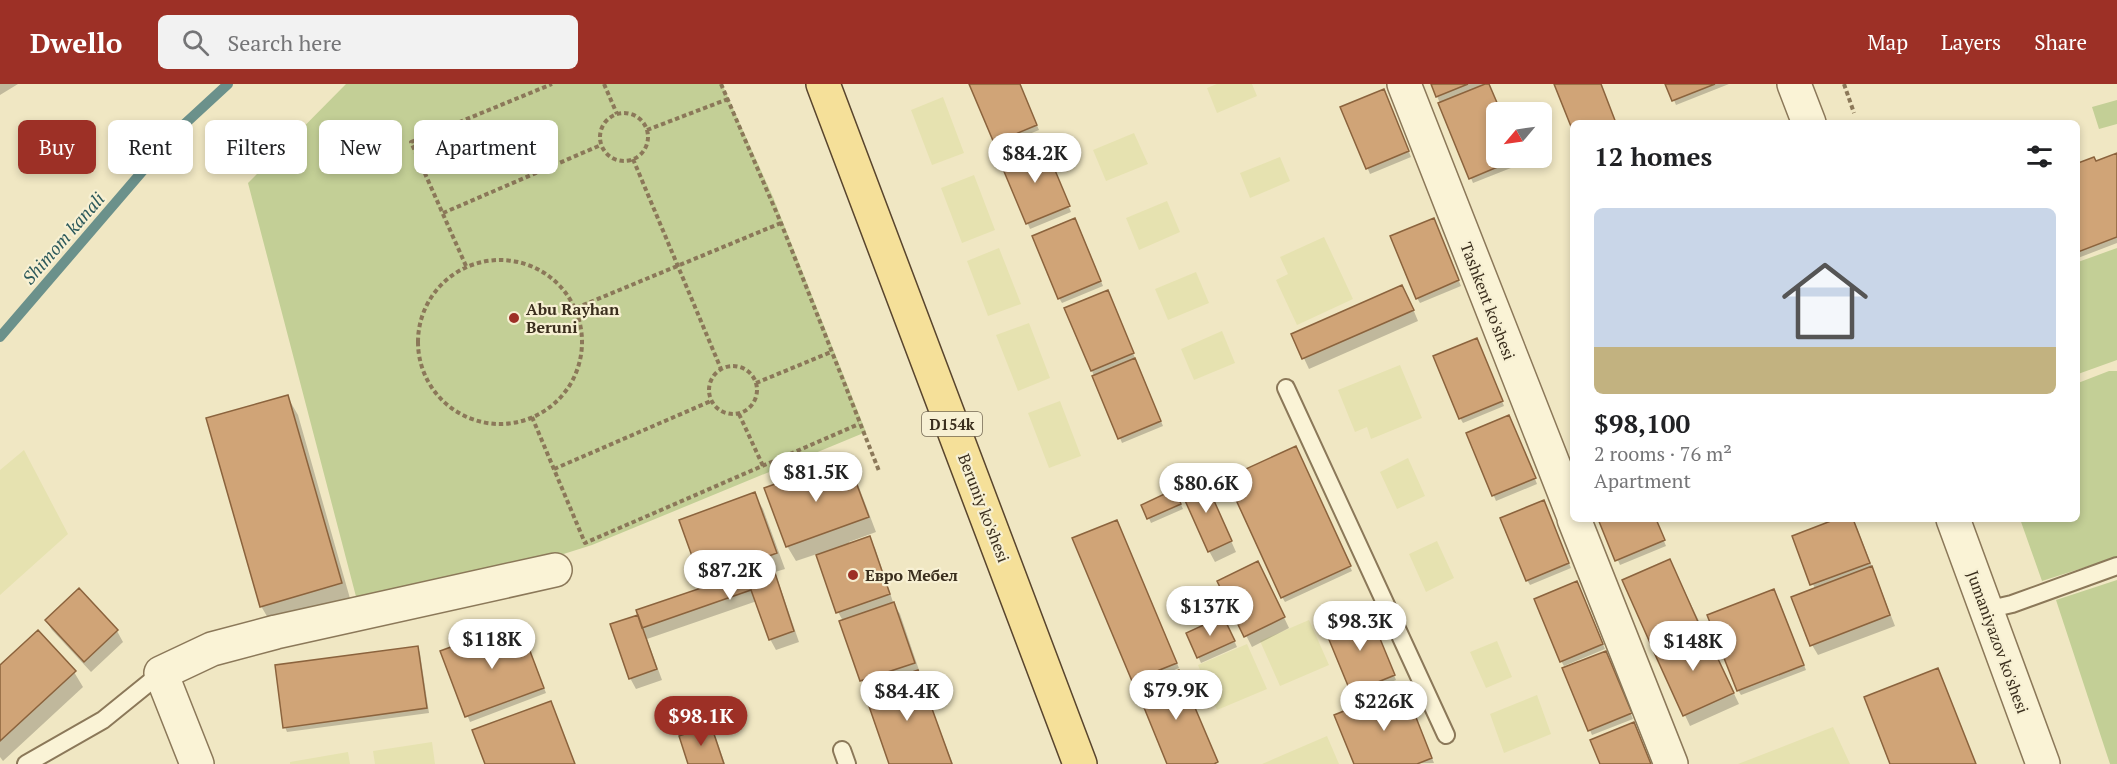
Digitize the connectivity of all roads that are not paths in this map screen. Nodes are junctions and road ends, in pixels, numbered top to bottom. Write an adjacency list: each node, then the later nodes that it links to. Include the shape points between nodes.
1 (823, 84): 16 (main road, Beruniy ko'shesi / D154k)
2 (1404, 84): 6 (street, Tashkent ko'shesi)
3 (1794, 84): 4 (street)
4 (1808, 120)
5 (1286, 388): 13 (lane)
6 (1570, 508)
7 (1576, 522): 17 (street, Tashkent ko'shesi)
8 (1954, 522): 11 (street, Jumaniyazov ko'shesi)
9 (2117, 566): 11 (lane)
10 (555, 570): 12 (street, via 276,632 212,649)
11 (1986, 610): 18 (street, Jumaniyazov ko'shesi)
12 (161, 673): 14 (lane, via 103,720); 15 (street)
13 (1446, 735)
14 (26, 764)
15 (197, 764)
16 (1080, 764)
17 (1671, 764)
18 (2043, 764)

